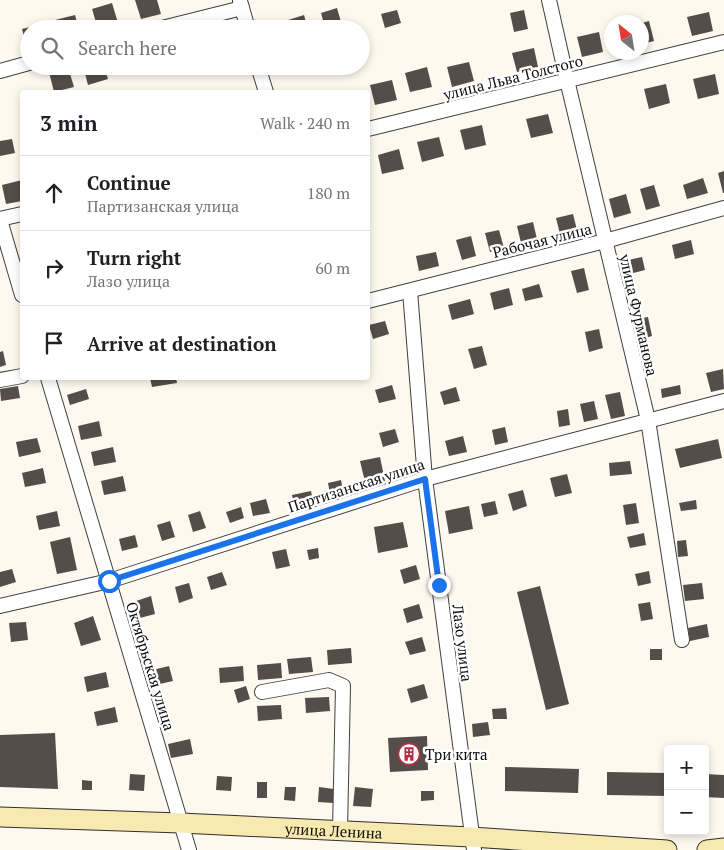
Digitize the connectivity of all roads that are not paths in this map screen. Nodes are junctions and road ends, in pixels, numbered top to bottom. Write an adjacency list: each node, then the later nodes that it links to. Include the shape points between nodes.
1 (549, 0): 9 (street, улица Фурманова)
2 (241, 4): 3 (street); 4 (street)
3 (188, 20)
4 (245, 20)
5 (724, 42): 9 (street, улица Льва Толстого)
6 (20, 65): 7 (street)
7 (0, 71)
8 (261, 75): 10 (street)
9 (566, 80): 11 (street, улица Льва Толстого); 15 (street, улица Фурманова)
10 (265, 90)
11 (370, 129)
12 (724, 208): 15 (street, Рабочая улица)
13 (20, 215): 14 (street)
14 (0, 220): 16 (street)
15 (605, 241): 17 (street, Рабочая улица); 23 (street, улица Фурманова)
16 (20, 287)
17 (410, 291): 18 (street, Рабочая улица); 24 (street, Лазо улица)
18 (370, 301)
19 (20, 376): 20 (street)
20 (0, 380)
21 (49, 380): 25 (street, Октябрьская улица)
22 (724, 401): 23 (street, Партизанская улица)
23 (648, 420): 24 (street, Партизанская улица); 27 (street, улица Фурманова)
24 (425, 479): 25 (street, Партизанская улица); 32 (street, Лазо улица)
25 (109, 581): 26 (street, Партизанская улица); 30 (street, Октябрьская улица)
26 (0, 606)
27 (682, 640)
28 (262, 692): 31 (street, via 329,680 343,686)
29 (0, 817): 30 (main road, улица Ленина)
30 (181, 823): 31 (main road, улица Ленина); 34 (street, Октябрьская улица)
31 (340, 831): 32 (main road, улица Ленина)
32 (473, 844): 35 (main road, улица Ленина)
33 (724, 848): 36 (main road)
34 (189, 850)
35 (667, 850)
36 (707, 850)

